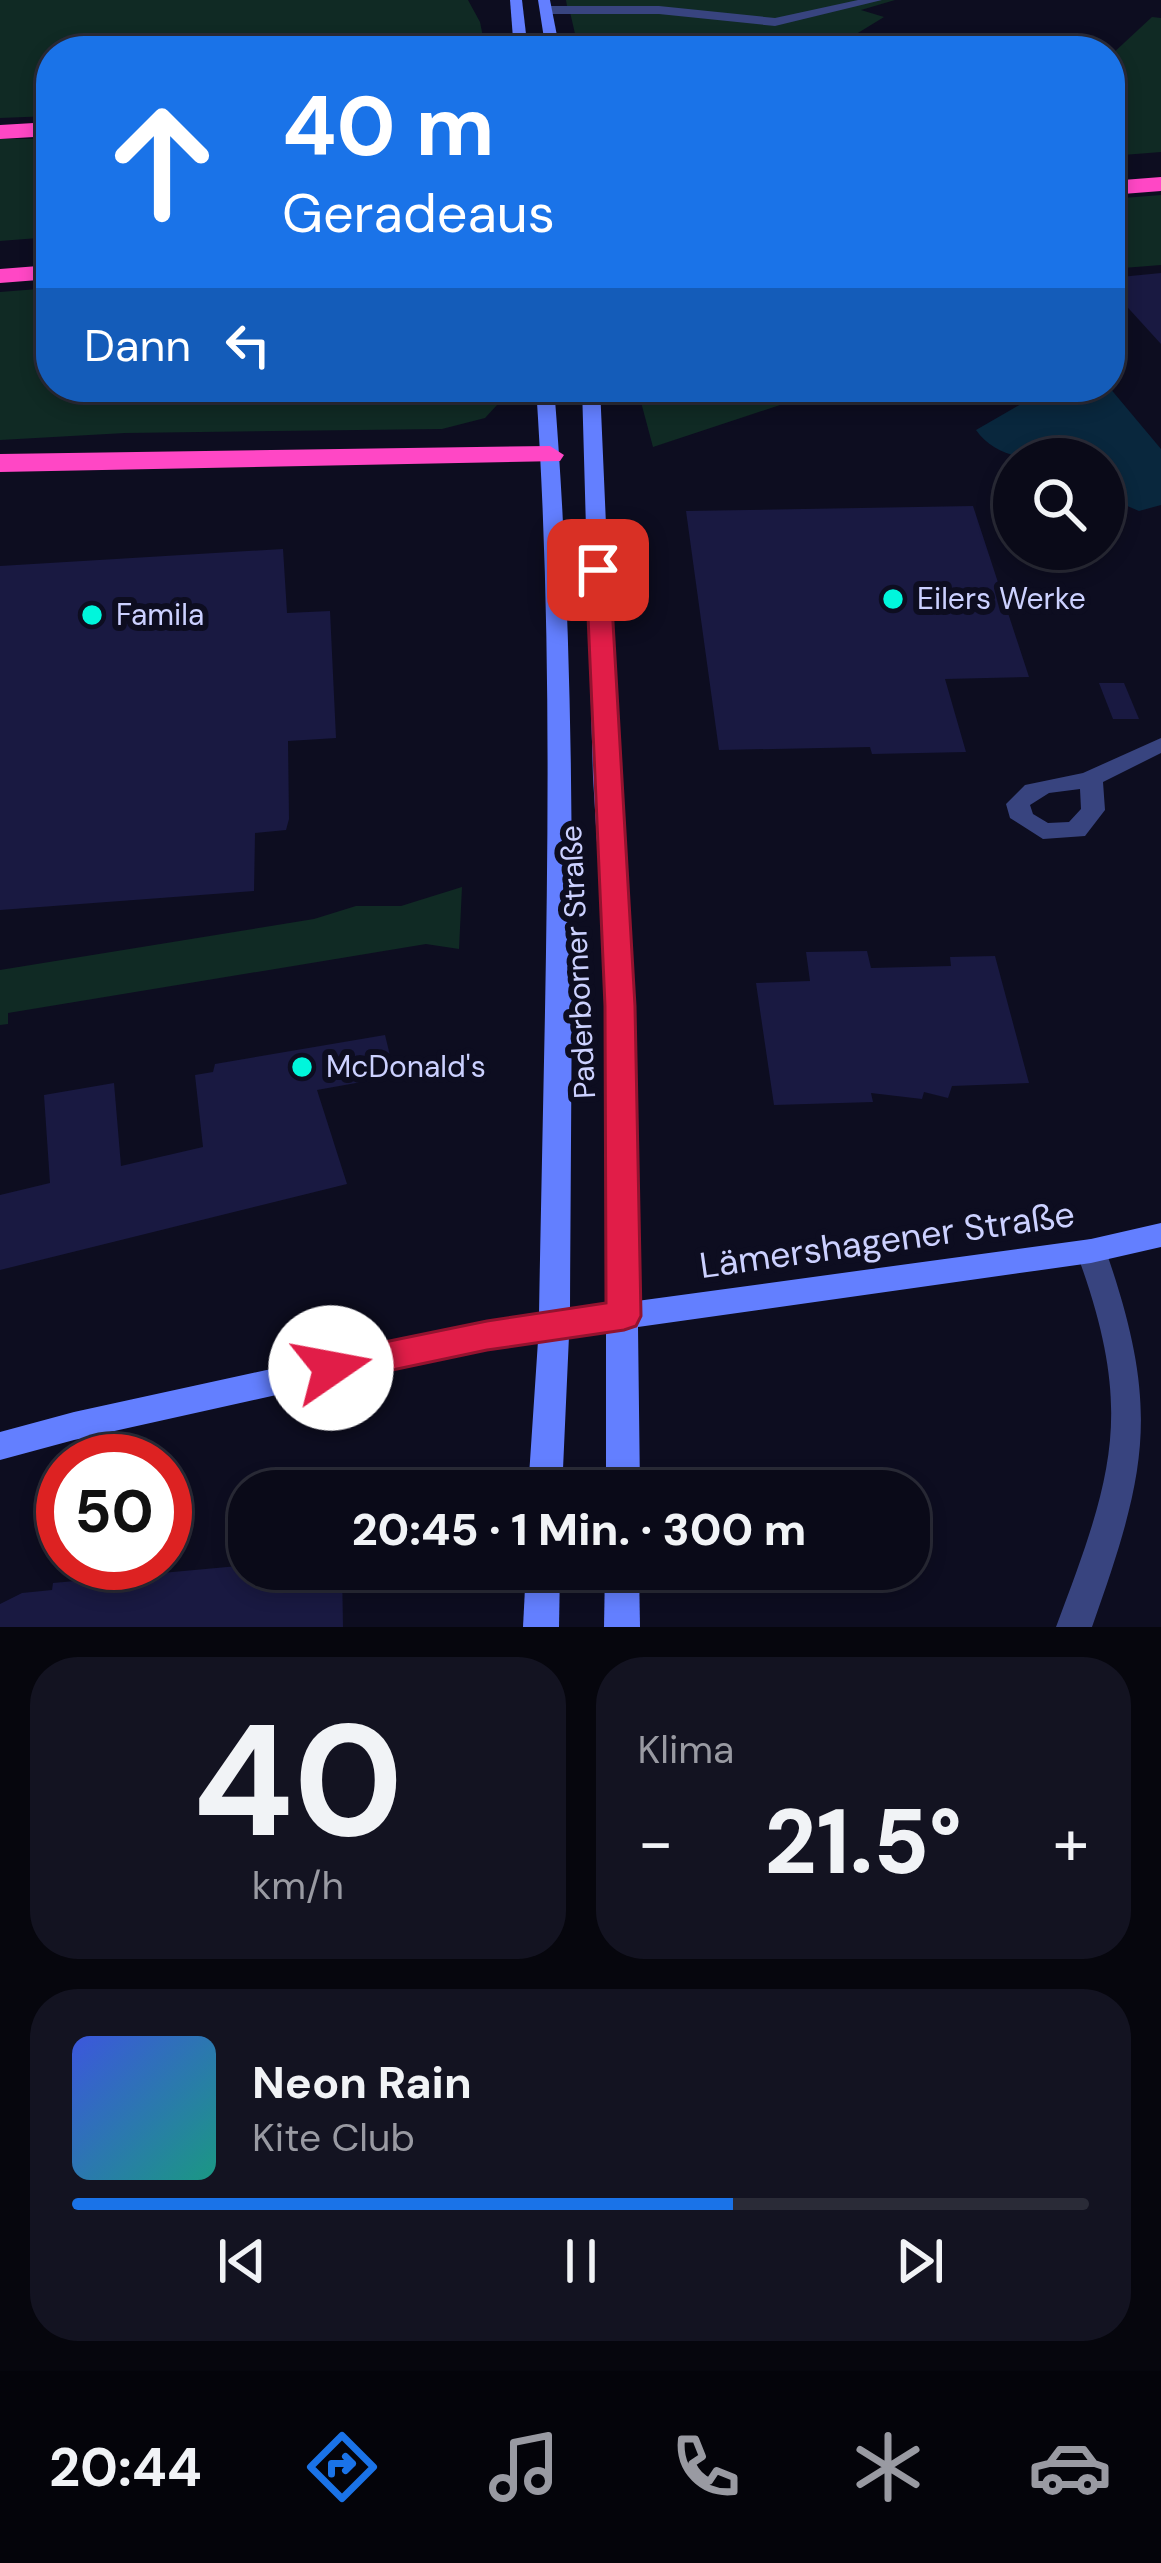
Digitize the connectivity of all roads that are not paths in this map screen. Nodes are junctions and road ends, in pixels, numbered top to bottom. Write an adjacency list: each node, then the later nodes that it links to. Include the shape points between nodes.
1 (516, 0): 4 (main road)
2 (876, 0): 3 (street, via 775,22)
3 (545, 5): 5 (main road)
4 (520, 36)
5 (550, 36)
6 (36, 133): 7 (highway)
7 (0, 134)
8 (1161, 164): 9 (highway)
9 (1125, 167)
10 (1161, 184): 11 (highway)
11 (1125, 187)
12 (36, 252): 13 (highway)
13 (0, 255)
14 (36, 273): 15 (highway)
15 (0, 276)
16 (545, 402): 19 (main road, Paderborner Straße)
17 (592, 402): 18 (main road, Paderborner Straße)
18 (594, 442): 19 (main road); 26 (main road, Paderborner Straße, via 620,1006)
19 (549, 443): 20 (highway); 21 (highway); 27 (main road, Paderborner Straße, via 560,773)
20 (0, 452)
21 (0, 464)
22 (1161, 745): 23 (street)
23 (1091, 779)
24 (1161, 1235): 25 (main road, Lämershagener Straße)
25 (1091, 1251): 26 (main road, Lämershagener Straße); 35 (street, via 1130,1365 1133,1422 1115,1513)
26 (624, 1316): 27 (main road, Lämershagener Straße); 30 (main road, Paderborner Straße)
27 (554, 1326): 28 (main road, Lämershagener Straße, via 286,1377); 29 (main road, Paderborner Straße)
28 (0, 1447)
29 (546, 1470)
30 (622, 1470)
31 (542, 1590): 33 (main road)
32 (622, 1590): 34 (main road)
33 (541, 1627)
34 (622, 1627)
35 (1074, 1627)

